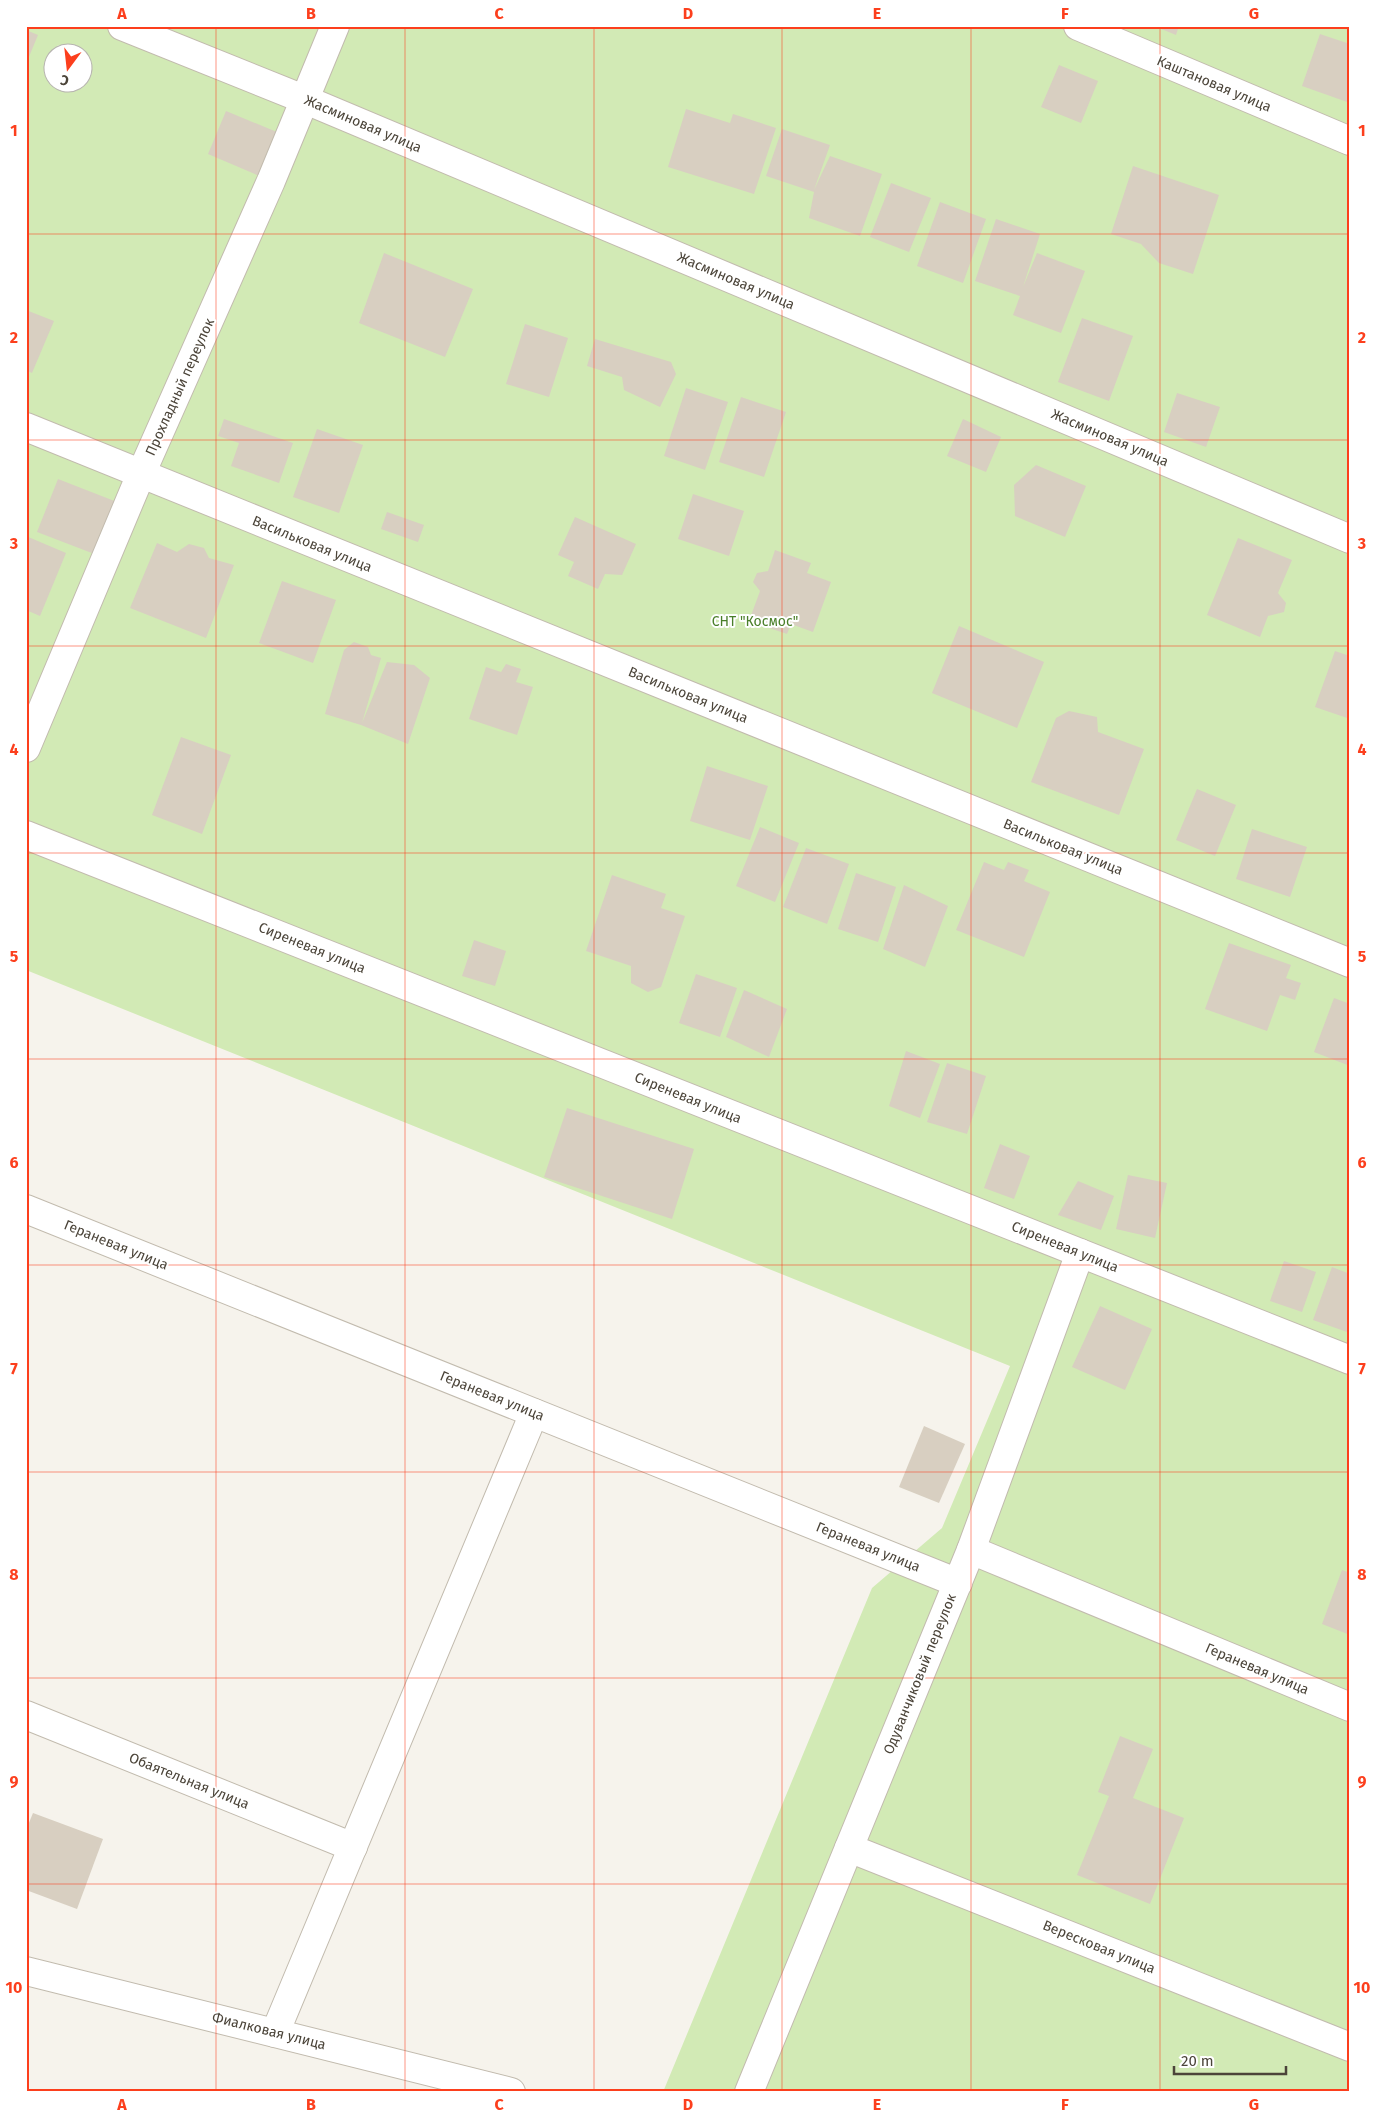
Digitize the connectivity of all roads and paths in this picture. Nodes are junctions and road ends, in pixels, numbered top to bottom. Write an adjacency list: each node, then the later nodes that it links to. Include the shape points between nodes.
1 (122, 26): 4 (lane, Жасминовая улица)
2 (335, 26): 4 (lane, Прохладный переулок)
3 (1078, 26): 5 (lane, Каштановая улица)
4 (306, 100): 7 (lane, Прохладный переулок); 8 (lane, Жасминовая улица)
5 (1350, 141)
6 (26, 426): 7 (lane, Васильковая улица)
7 (141, 474): 9 (lane, Прохладный переулок); 11 (lane, Васильковая улица)
8 (1350, 539)
9 (26, 748)
10 (26, 835): 13 (lane, Сиреневая улица)
11 (1350, 963)
12 (26, 1209): 15 (lane, Гераневая улица)
13 (1080, 1253): 14 (lane, Сиреневая улица); 16 (lane, Одуванчиковый переулок)
14 (1350, 1360)
15 (534, 1413): 17 (lane, Гераневая улица); 20 (lane)
16 (971, 1550): 17 (lane, Одуванчиковый переулок); 18 (lane, Гераневая улица)
17 (958, 1583): 21 (lane, Одуванчиковый переулок)
18 (1350, 1707)
19 (26, 1715): 20 (lane, Обаятельная улица)
20 (353, 1847): 23 (lane)
21 (849, 1848): 24 (lane, Вересковая улица); 26 (lane, Одуванчиковый переулок)
22 (26, 1971): 23 (lane, Фиалковая улица)
23 (275, 2033): 25 (lane, Фиалковая улица)
24 (1350, 2046)
25 (511, 2092)
26 (749, 2092)

